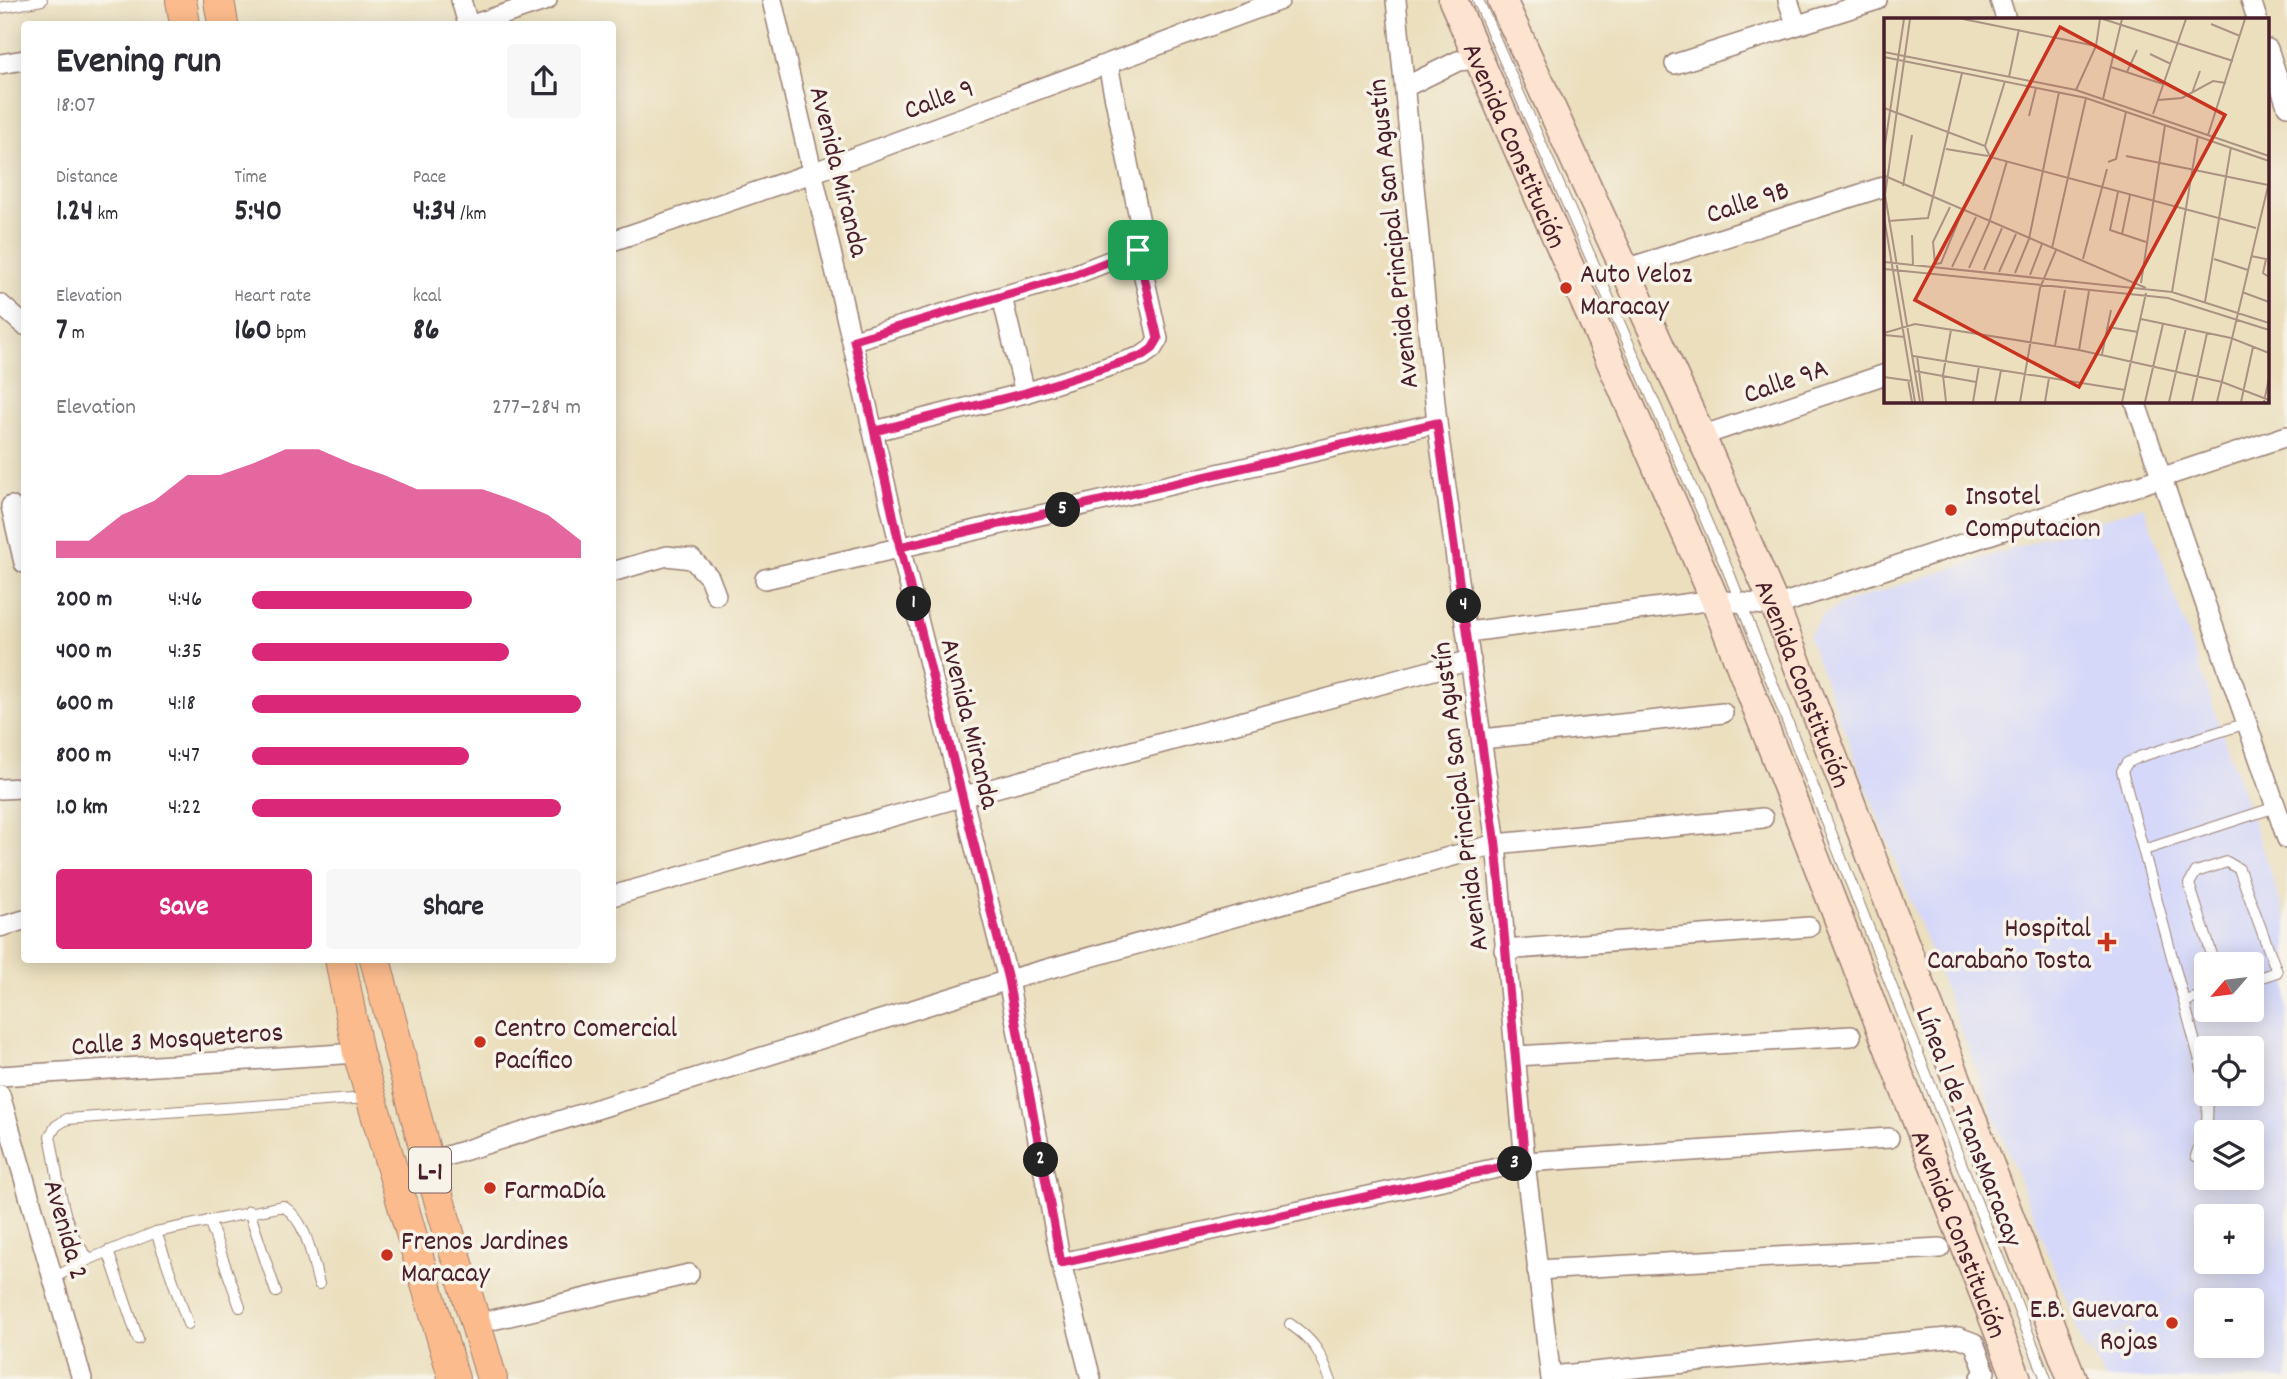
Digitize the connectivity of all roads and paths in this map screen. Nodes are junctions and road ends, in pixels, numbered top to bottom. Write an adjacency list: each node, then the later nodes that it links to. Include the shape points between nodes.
1 (42, 0): 16 (lane)
2 (181, 0): 19 (main road)
3 (219, 0): 20 (main road)
4 (461, 0): 21 (street)
5 (547, 0): 22 (street)
6 (772, 0): 32 (street, Avenida Miranda)
7 (1280, 0): 29 (street, Calle 9)
8 (1396, 0): 30 (street, Avenida Principal San Agustín)
9 (1453, 0): 25 (street, Avenida Constitución)
10 (1478, 0): 55 (lane, Línea 1 de TransMaracay)
11 (1502, 0): 36 (street, Avenida Constitución)
12 (1788, 0): 23 (street)
13 (1877, 0): 23 (street)
14 (2000, 0): 17 (street)
15 (2251, 0): 18 (street)
16 (0, 8)
17 (2006, 18)
18 (2257, 18)
19 (184, 21)
20 (222, 21)
21 (467, 21)
22 (484, 21)
23 (1796, 24): 28 (street)
24 (2276, 56): 31 (street)
25 (1478, 59): 30 (street, via 1458,61); 55 (street, Avenida Constitución)
26 (21, 61): 27 (street)
27 (0, 64)
28 (1675, 64)
29 (1108, 65): 32 (street, Calle 9); 35 (street, via 1143,232)
30 (1405, 87): 44 (street, Avenida Principal San Agustín)
31 (2287, 106)
32 (812, 173): 34 (street, Calle 9); 40 (street, Avenida Miranda)
33 (1884, 187): 36 (street, Calle 9B)
34 (616, 240)
35 (1138, 250): 37 (street); 42 (street, via 1158,339 1152,349)
36 (1625, 269): 46 (street, Avenida Constitución)
37 (1002, 297): 40 (street); 42 (street)
38 (0, 304): 39 (street)
39 (21, 322)
40 (854, 340): 45 (street, Avenida Miranda)
41 (1884, 375): 46 (street, Calle 9A)
42 (1025, 393): 45 (street)
43 (2135, 402): 48 (street)
44 (1437, 423): 50 (street); 57 (street, Avenida Principal San Agustín)
45 (875, 431): 50 (street, Avenida Miranda)
46 (1701, 436): 56 (street, Avenida Constitución)
47 (2287, 436): 48 (street)
48 (2162, 477): 56 (street); 60 (street)
49 (12, 506): 51 (street)
50 (900, 547): 53 (street); 64 (street, Avenida Miranda)
51 (21, 549)
52 (616, 571): 54 (street, via 667,556 692,559 709,577)
53 (765, 579)
54 (716, 595)
55 (1728, 601): 56 (street); 57 (street); 116 (street, Avenida Constitución); 117 (lane, Línea 1 de TransMaracay)
56 (1774, 606): 118 (street, Avenida Constitución)
57 (1468, 632): 58 (street, Avenida Principal San Agustín)
58 (1471, 660): 61 (street, Avenida Principal San Agustín); 64 (street)
59 (1723, 713): 61 (street)
60 (2247, 723): 65 (street); 69 (lane, via 2127,763 2122,771)
61 (1482, 738): 68 (street, Avenida Principal San Agustín)
62 (21, 788): 63 (street)
63 (0, 789)
64 (961, 797): 70 (street); 79 (street, Avenida Miranda)
65 (2276, 807): 67 (street); 69 (lane)
66 (1763, 818): 68 (street)
67 (2287, 839)
68 (1496, 845): 74 (street, Avenida Principal San Agustín); 79 (street)
69 (2144, 850): 81 (lane)
70 (616, 895)
71 (21, 921): 72 (street)
72 (0, 927)
73 (1809, 927): 74 (street)
74 (1504, 950): 85 (street, Avenida Principal San Agustín)
75 (2211, 952): 78 (lane, via 2189,884 2196,872 2227,862 2239,870 2277,972)
76 (341, 963): 84 (main road, L-1)
77 (381, 963): 90 (main road, L-1)
78 (2264, 976)
79 (1008, 980): 90 (street); 98 (street, Avenida Miranda)
80 (2194, 999): 81 (lane)
81 (2186, 1001): 83 (lane)
82 (1851, 1036): 85 (street)
83 (2195, 1036)
84 (358, 1053): 86 (street, Calle 3 Mosqueteros); 88 (main road, L-1)
85 (1516, 1056): 91 (street, Avenida Principal San Agustín)
86 (0, 1076)
87 (0, 1095): 101 (street, Avenida 2)
88 (372, 1097): 97 (lane, via 67,1119 50,1136 71,1231); 111 (main road, L-1)
89 (1889, 1138): 91 (street)
90 (428, 1162): 106 (main road, L-1)
91 (1525, 1162): 98 (street); 99 (street, Avenida Principal San Agustín)
92 (249, 1211): 93 (lane); 102 (lane, via 284,1206 295,1213); 103 (lane)
93 (209, 1220): 94 (lane); 104 (lane)
94 (156, 1232): 96 (lane); 105 (lane)
95 (1940, 1248): 99 (street)
96 (108, 1251): 97 (lane); 108 (lane)
97 (90, 1259): 101 (lane)
98 (1061, 1263): 113 (street, Avenida Miranda)
99 (1537, 1270): 109 (street, Avenida Principal San Agustín)
100 (688, 1274): 106 (street)
101 (52, 1278): 110 (street, Avenida 2)
102 (319, 1284)
103 (276, 1292)
104 (240, 1307)
105 (188, 1324)
106 (475, 1324): 112 (main road, L-1)
107 (1290, 1324): 114 (lane, via 1321,1352)
108 (138, 1339)
109 (1551, 1378): 115 (street, via 1958,1338 1974,1343 1985,1371)
110 (82, 1379)
111 (454, 1379)
112 (492, 1379)
113 (1091, 1379)
114 (1330, 1379)
115 (1980, 1379)
116 (2017, 1379)
117 (2046, 1379)
118 (2072, 1379)

